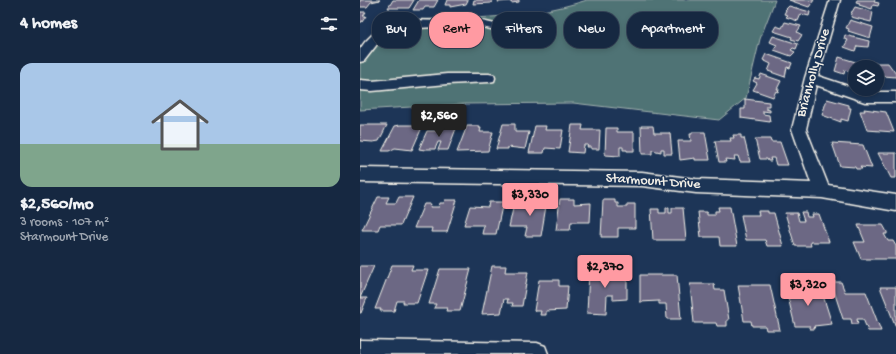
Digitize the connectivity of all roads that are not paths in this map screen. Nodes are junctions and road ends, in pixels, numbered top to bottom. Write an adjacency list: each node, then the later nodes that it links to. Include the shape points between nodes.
1 (835, 0): 6 (street, Brianholly Drive)
2 (491, 26): 3 (street, via 474,22 398,24 383,31)
3 (360, 58)
4 (360, 76): 7 (street)
5 (489, 78): 8 (street)
6 (811, 78): 9 (street, via 864,97); 11 (street, Brianholly Drive, via 799,129)
7 (360, 80)
8 (360, 85)
9 (896, 97)
10 (360, 175): 11 (street, Starmount Drive, via 642,179 696,186)
11 (822, 192): 12 (street, Starmount Drive)
12 (896, 203)
13 (360, 352): 14 (street)
14 (537, 354)

